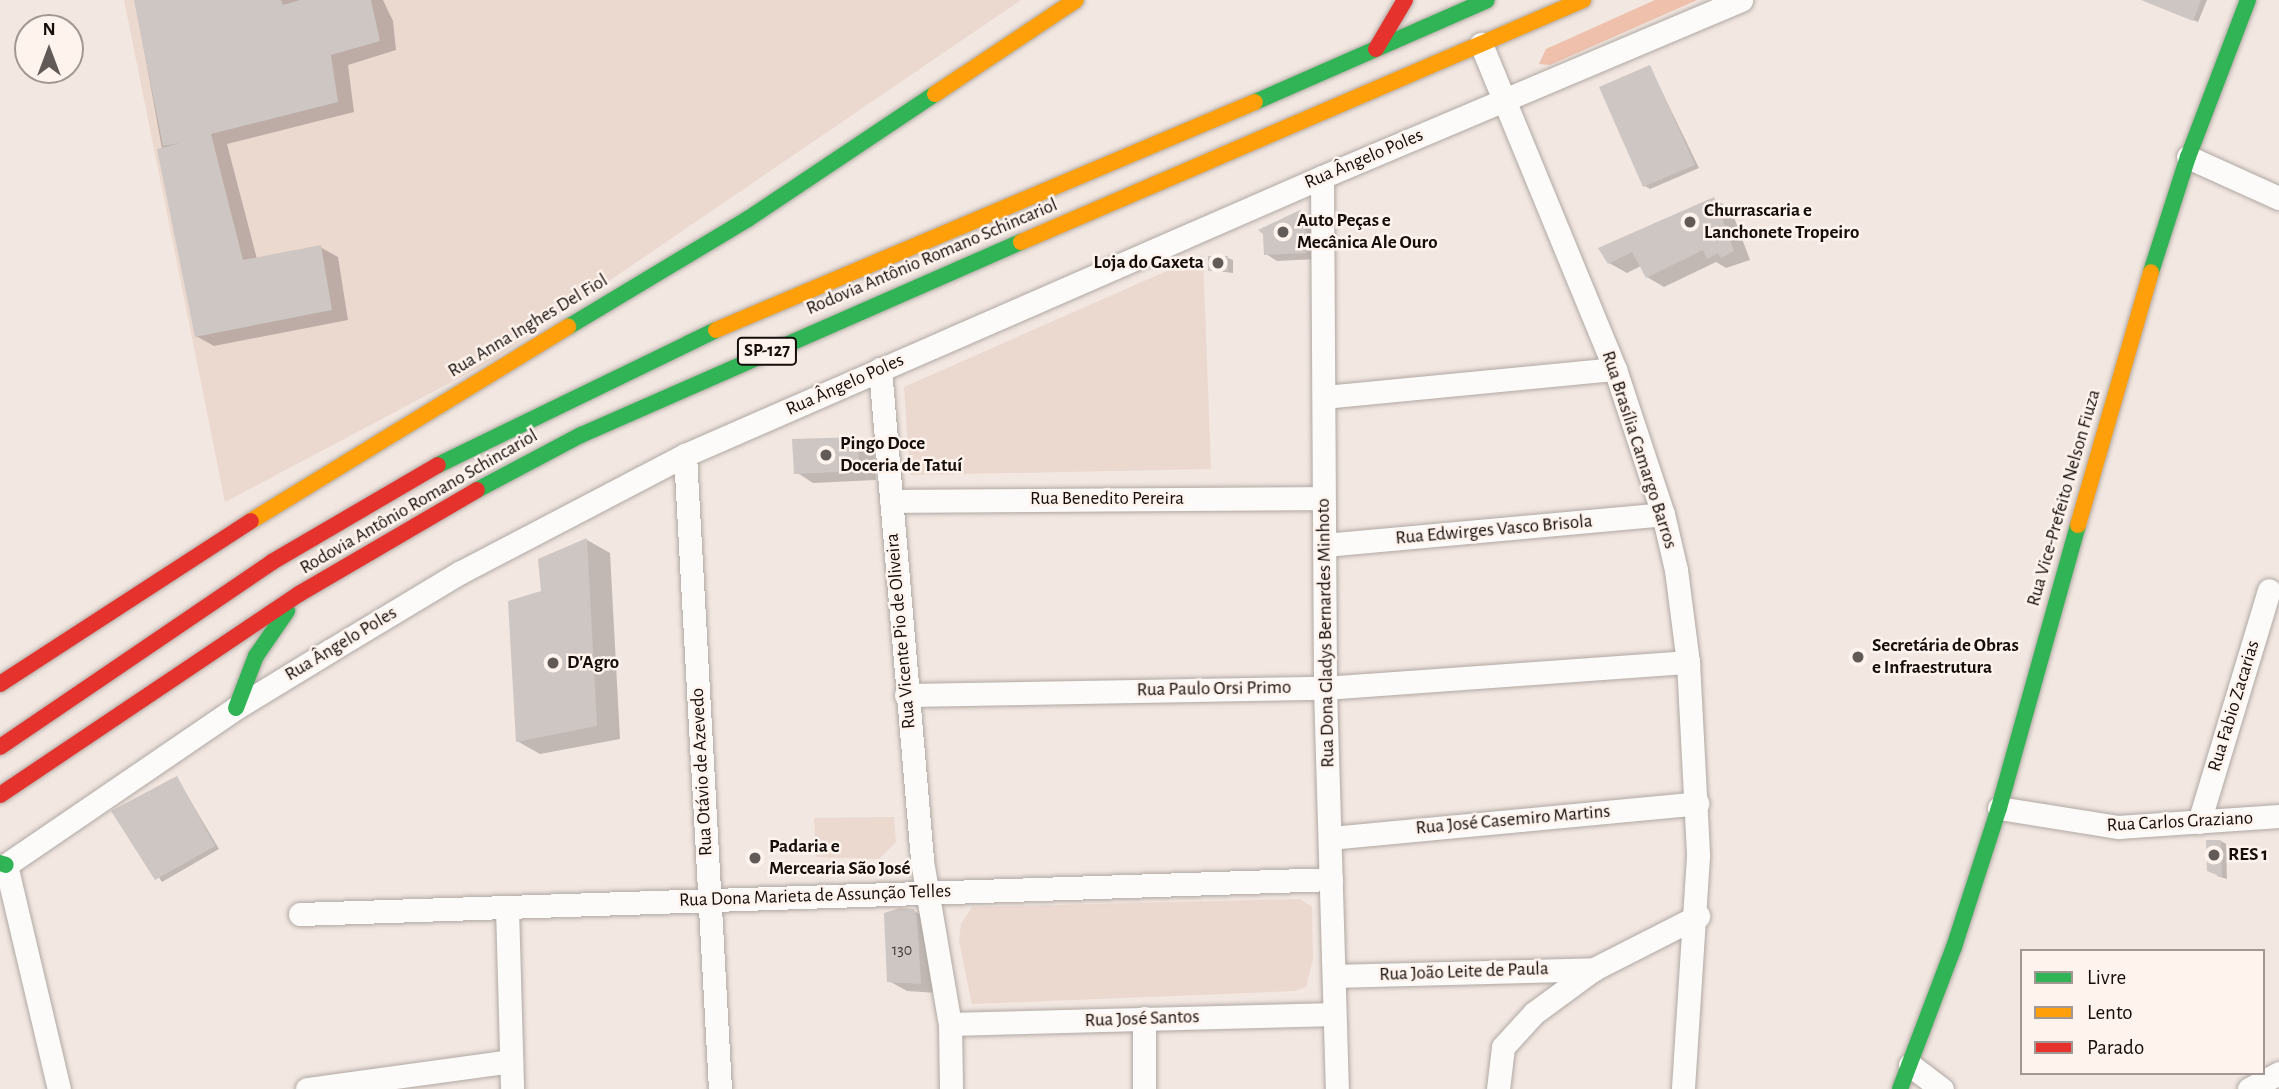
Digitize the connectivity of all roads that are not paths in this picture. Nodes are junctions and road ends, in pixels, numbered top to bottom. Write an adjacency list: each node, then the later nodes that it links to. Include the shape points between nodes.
1 (1076, 0): 24 (main road, Rua Anna Inghes Del Fiol, via 748,219 315,478)
2 (1405, 0): 8 (main road)
3 (1487, 0): 8 (main road, Rodovia Antônio Romano Schincariol / SP-127)
4 (1583, 0): 7 (main road, Rodovia Antônio Romano Schincariol / SP-127)
5 (1741, 0): 9 (street, Rua Ângelo Poles)
6 (2248, 0): 10 (main road, Rua Vice-Prefeito Nelson Fiuza)
7 (1480, 44): 9 (street, Rua Brasília Camargo Barros); 22 (main road, Rodovia Antônio Romano Schincariol / SP-127, via 666,396 449,505)
8 (1376, 49): 28 (main road, Rodovia Antônio Romano Schincariol / SP-127, via 731,323 560,402 430,469 272,562)
9 (1505, 101): 11 (street, Rua Ângelo Poles); 14 (street, Rua Brasília Camargo Barros)
10 (2188, 157): 12 (street); 31 (main road, Rua Vice-Prefeito Nelson Fiuza, via 2134,326)
11 (1321, 177): 13 (street, Rua Ângelo Poles); 15 (street, Rua Dona Gladys Bernardes Minhoto)
12 (2279, 198)
13 (880, 369): 16 (street, Rua Ângelo Poles); 18 (street, Rua Vicente Pio de Oliveira)
14 (1615, 369): 15 (street); 19 (street, Rua Brasília Camargo Barros)
15 (1324, 397): 17 (street, Rua Dona Gladys Bernardes Minhoto)
16 (685, 455): 27 (street, Rua Ângelo Poles, via 461,572); 38 (street, Rua Otávio de Azevedo)
17 (1323, 498): 18 (street, Rua Benedito Pereira); 20 (street, Rua Dona Gladys Bernardes Minhoto)
18 (891, 501): 26 (street, Rua Vicente Pio de Oliveira)
19 (1663, 514): 20 (street, Rua Edwirges Vasco Brisola); 23 (street, Rua Brasília Camargo Barros)
20 (1325, 545): 25 (street, Rua Dona Gladys Bernardes Minhoto)
21 (2269, 590): 33 (street, Rua Fabio Zacarias)
22 (299, 594): 27 (main road, via 256,656); 29 (main road, Rodovia Antônio Romano Schincariol / SP-127)
23 (1688, 662): 25 (street, Rua Paulo Orsi Primo); 30 (street, Rua Brasília Camargo Barros)
24 (0, 684)
25 (1325, 688): 26 (street, Rua Paulo Orsi Primo); 34 (street, Rua Dona Gladys Bernardes Minhoto)
26 (906, 695): 37 (street, Rua Vicente Pio de Oliveira)
27 (236, 708): 35 (street, Rua Ângelo Poles)
28 (0, 747)
29 (0, 795)
30 (1697, 803): 34 (street, Rua José Casemiro Martins); 41 (street, Rua Brasília Camargo Barros)
31 (1999, 808): 33 (street, Rua Carlos Graziano, via 2090,826); 48 (main road, Rua Vice-Prefeito Nelson Fiuza)
32 (2279, 816): 33 (street, Rua Carlos Graziano)
33 (2199, 822)
34 (1330, 838): 36 (street, Rua Dona Gladys Bernardes Minhoto)
35 (2, 866): 50 (street)
36 (1331, 879): 37 (street, Rua Dona Marieta de Assunção Telles); 43 (street, Rua Dona Gladys Bernardes Minhoto)
37 (927, 892): 38 (street, Rua Dona Marieta de Assunção Telles); 46 (street, Rua Vicente Pio de Oliveira)
38 (709, 900): 39 (street, Rua Dona Marieta de Assunção Telles); 53 (street, Rua Otávio de Azevedo)
39 (507, 907): 40 (street, Rua Dona Marieta de Assunção Telles); 47 (street)
40 (300, 914)
41 (1698, 916): 42 (street, Rua João Leite de Paula); 58 (street, Rua Brasília Camargo Barros)
42 (1594, 969): 43 (street, Rua João Leite de Paula); 57 (street, Rua João Leite de Paula, via 1515,1030 1503,1047)
43 (1334, 975): 44 (street, Rua Dona Gladys Bernardes Minhoto)
44 (1334, 1014): 45 (street, Rua José Santos); 56 (street, Rua Dona Gladys Bernardes Minhoto)
45 (1144, 1018): 46 (street, Rua José Santos); 55 (street)
46 (950, 1024): 54 (street, Rua Vicente Pio de Oliveira)
47 (511, 1061): 51 (street); 52 (street)
48 (1910, 1065): 59 (main road, Rua Vice-Prefeito Nelson Fiuza); 60 (street)
49 (2279, 1073): 61 (street)
50 (59, 1089)
51 (307, 1089)
52 (512, 1089)
53 (720, 1089)
54 (951, 1089)
55 (1144, 1089)
56 (1337, 1089)
57 (1498, 1089)
58 (1683, 1089)
59 (1900, 1089)
60 (1942, 1089)
61 (2249, 1089)

